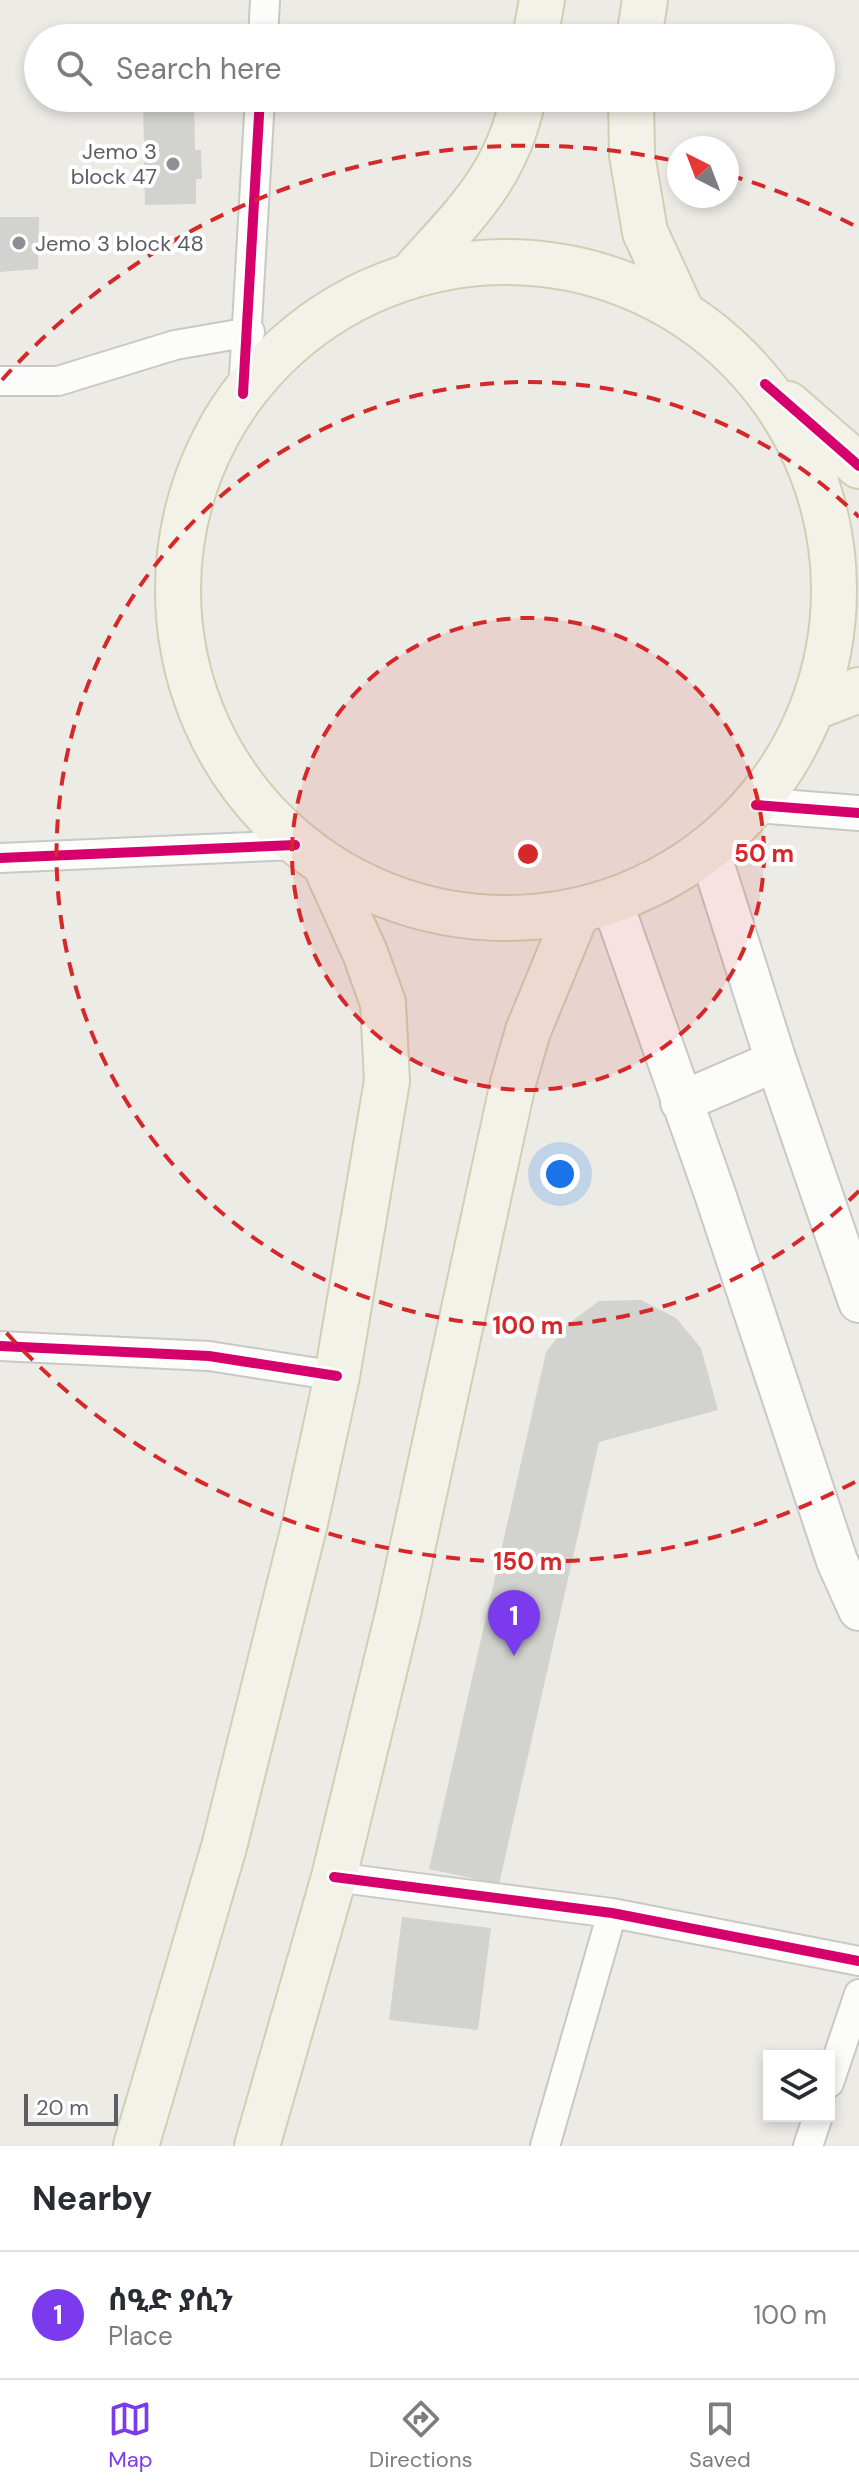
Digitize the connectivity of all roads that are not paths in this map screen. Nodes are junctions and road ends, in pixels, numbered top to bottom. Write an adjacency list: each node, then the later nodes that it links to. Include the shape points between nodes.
1 (265, 0): 4 (street)
2 (542, 0): 5 (main road)
3 (645, 0): 6 (main road)
4 (264, 24)
5 (538, 24)
6 (641, 24)
7 (259, 112): 12 (street)
8 (519, 112): 10 (main road, via 508,154 494,177)
9 (631, 112): 11 (main road, via 632,155 645,232)
10 (409, 277): 11 (main road, via 463,264 520,261 576,267 630,283); 15 (main road, via 346,304 290,343)
11 (680, 308): 14 (main road)
12 (250, 332): 13 (street, via 175,345 58,381); 15 (street)
13 (0, 381)
14 (765, 384): 16 (main road); 18 (main road, via 820,483 837,595)
15 (243, 394): 22 (main road, via 211,447 189,506 178,567 179,630 192,691 216,749 251,800)
16 (859, 466)
17 (859, 690): 18 (main road)
18 (815, 707): 19 (main road)
19 (756, 805): 20 (street); 21 (main road)
20 (859, 813)
21 (709, 850): 24 (main road, via 663,880); 25 (main road)
22 (310, 856): 23 (street); 24 (main road, via 404,904 490,920); 29 (main road, via 365,953 383,1003 387,1081)
23 (0, 858)
24 (594, 907): 26 (main road); 31 (main road, via 528,1031 513,1083 398,1614)
25 (776, 1061): 26 (main road); 27 (main road)
26 (681, 1102): 30 (main road, via 837,1561)
27 (859, 1302)
28 (0, 1346): 29 (street, via 209,1356)
29 (337, 1376): 38 (main road, via 224,1847)
30 (859, 1610)
31 (334, 1877): 32 (street); 37 (main road)
32 (612, 1913): 33 (street); 39 (street)
33 (859, 1961)
34 (859, 1994): 35 (street)
35 (835, 2065)
36 (816, 2122): 40 (street)
37 (261, 2145)
38 (136, 2146)
39 (545, 2146)
40 (808, 2146)

